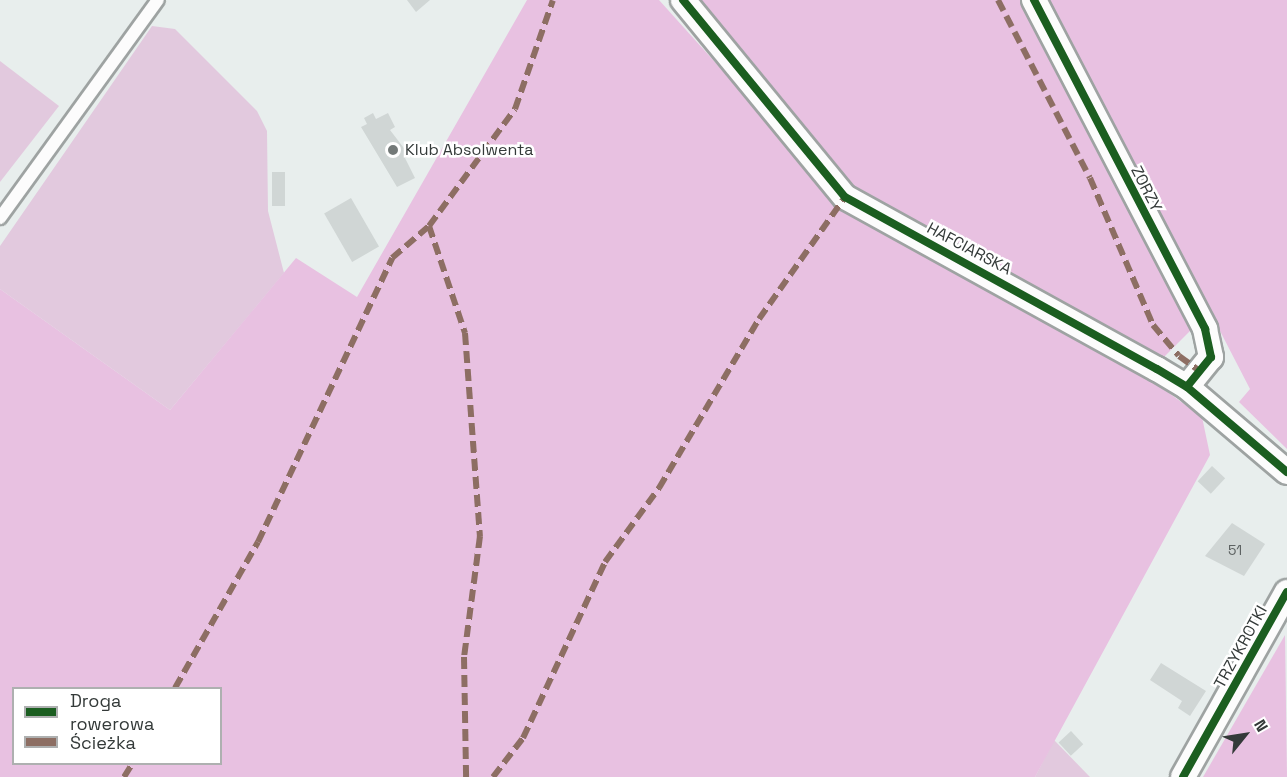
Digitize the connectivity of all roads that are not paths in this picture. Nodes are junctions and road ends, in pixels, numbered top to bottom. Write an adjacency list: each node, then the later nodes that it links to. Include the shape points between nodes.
1 (158, 0): 4 (lane)
2 (683, 0): 5 (street, HAFCIARSKA, via 845,197)
3 (1034, 0): 5 (street, ZORZY, via 1206,329 1211,357)
4 (0, 218)
5 (1187, 387): 6 (street, HAFCIARSKA)
6 (1287, 472)
7 (1287, 592): 8 (street, TRZYKROTKI)
8 (1183, 777)

